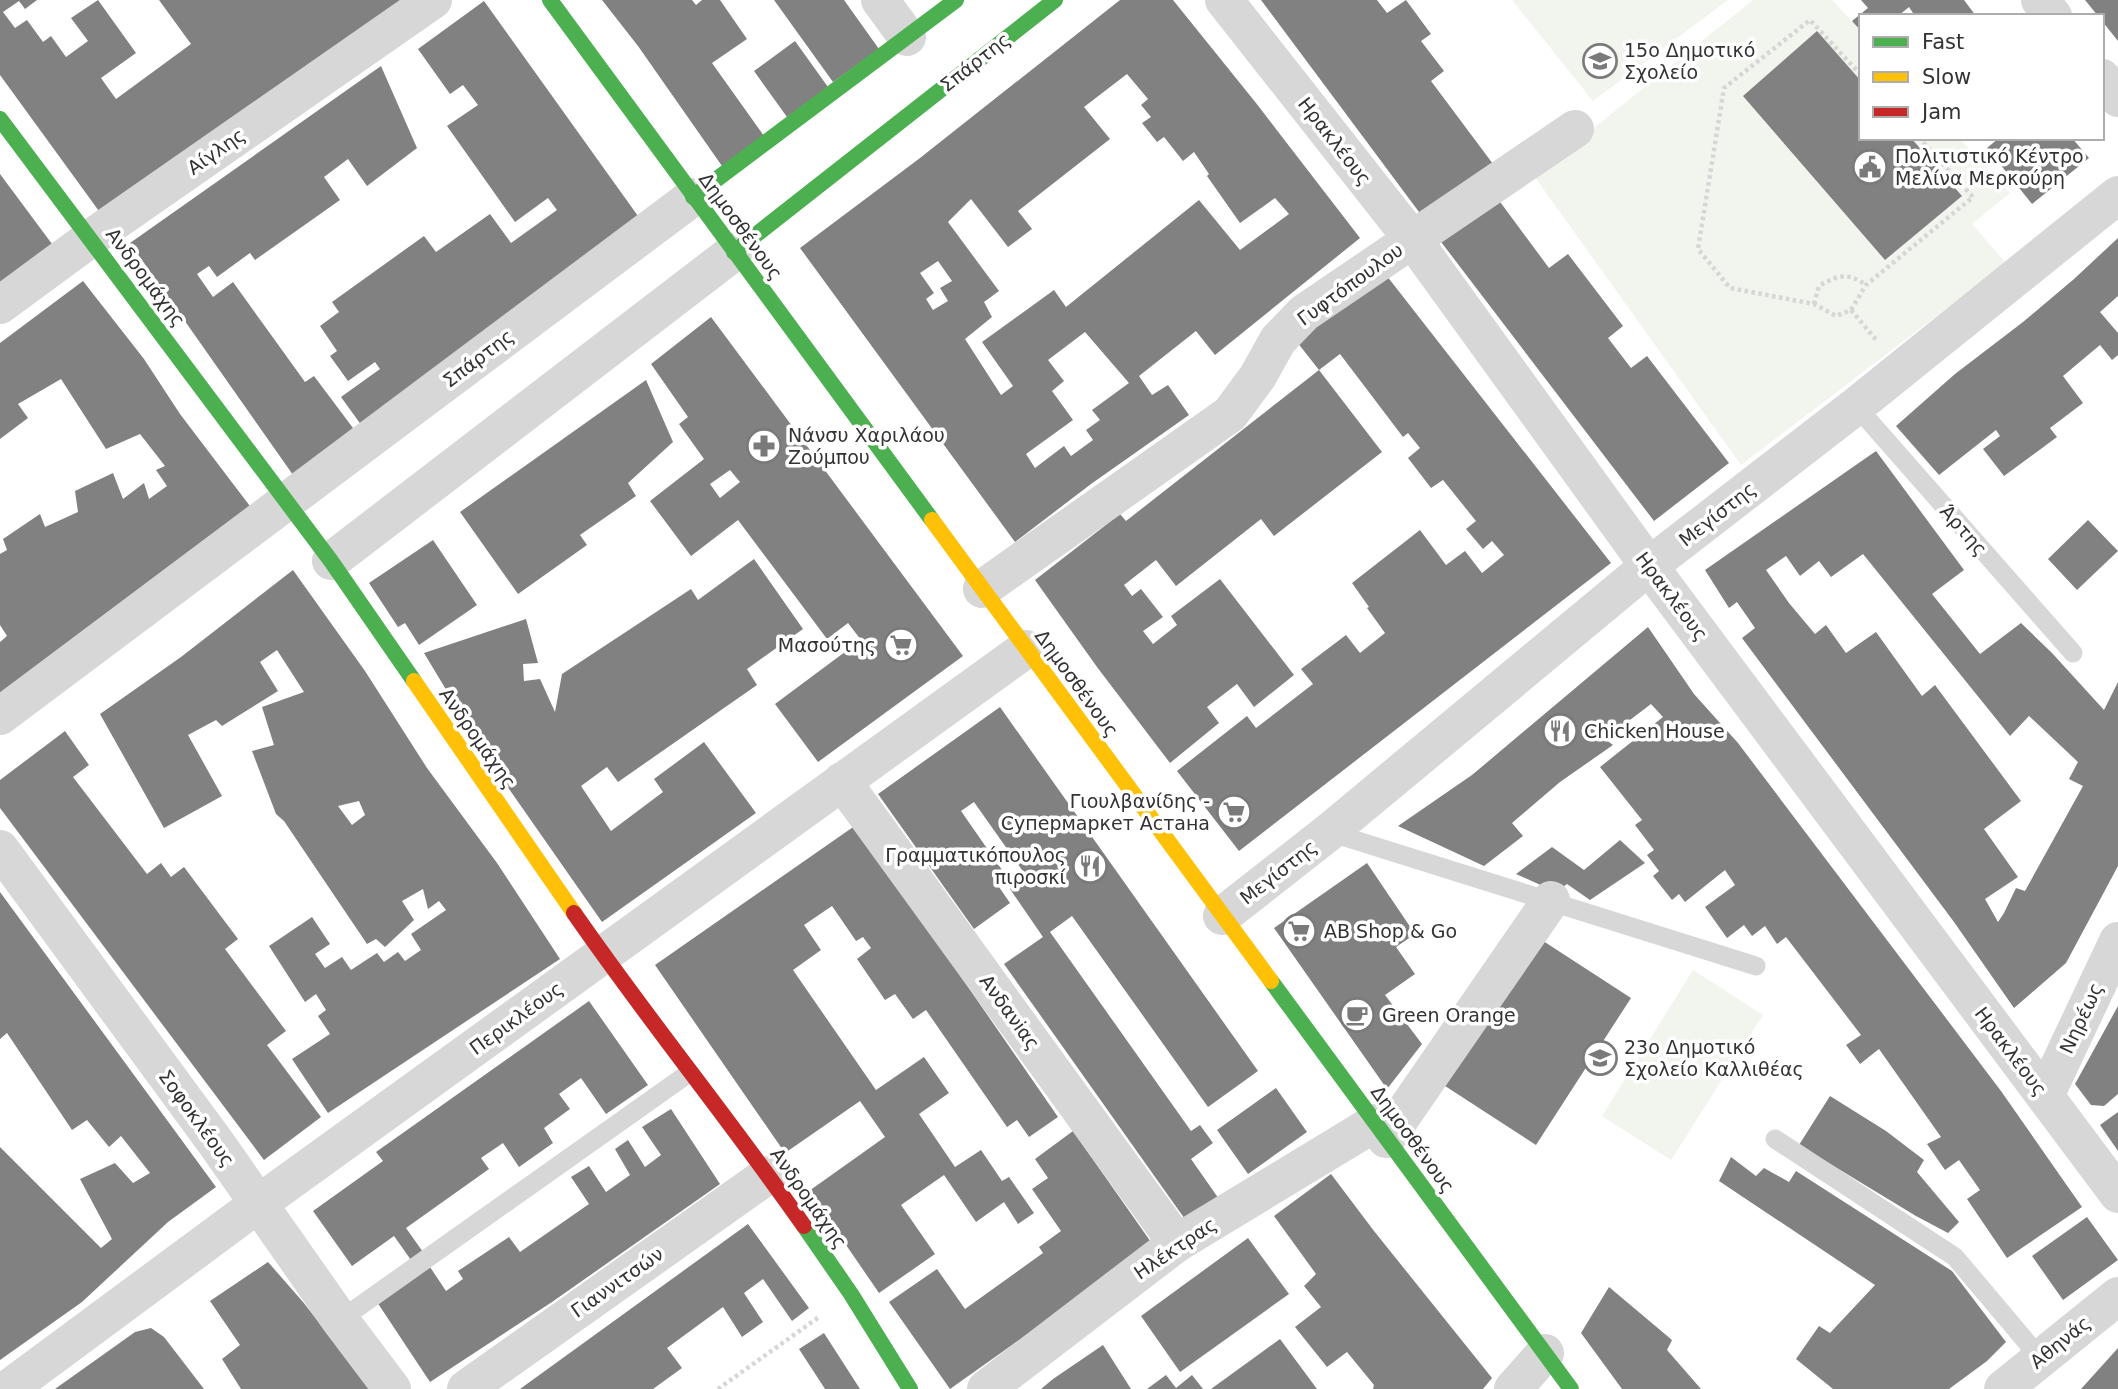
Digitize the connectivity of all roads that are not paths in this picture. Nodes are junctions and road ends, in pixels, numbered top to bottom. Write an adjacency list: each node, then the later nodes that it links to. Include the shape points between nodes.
1 (433, 0): 16 (street, Αίγλης)
2 (550, 0): 15 (street, Δημοσθένους)
3 (880, 0): 9 (street)
4 (956, 0): 9 (street, Σπάρτης)
5 (1055, 0): 18 (street, Σπάρτης)
6 (1224, 0): 17 (street, Ηρακλέους)
7 (2040, 0): 8 (street)
8 (2051, 14)
9 (907, 37): 15 (street, Σπάρτης)
10 (2104, 80): 11 (street)
11 (2118, 98)
12 (0, 119): 16 (street, Ανδρομάχης)
13 (1575, 130): 17 (street, Γυφτόπουλου)
14 (2118, 195): 20 (street, Μεγίστης)
15 (693, 197): 18 (street, Δημοσθένους); 21 (street, Σπάρτης)
16 (91, 238): 19 (street, Αίγλης); 21 (street, Ανδρομάχης)
17 (1413, 240): 23 (street, Ηρακλέους); 24 (street, Γυφτόπουλου, via 1304,313 1278,340 1230,414)
18 (734, 252): 22 (street, Σπάρτης); 24 (street, Δημοσθένους)
19 (0, 305)
20 (1856, 407): 23 (street, Μεγίστης); 26 (lane, Άρτης)
21 (287, 502): 22 (street, Ανδρομάχης); 27 (street, Σπάρτης)
22 (331, 561): 34 (street, Ανδρομάχης)
23 (1649, 566): 29 (street, Μεγίστης); 37 (street, Ηρακλέους)
24 (982, 589): 25 (street, Δημοσθένους)
25 (1026, 649): 28 (street, Περικλέους); 32 (street, Δημοσθένους)
26 (2073, 653)
27 (0, 716)
28 (842, 781): 34 (street, Περικλέους); 43 (street, Ανδανiας)
29 (1329, 832): 31 (lane); 32 (street, Μεγίστης)
30 (0, 849): 42 (street, Σοφοκλέους)
31 (1551, 900): 35 (lane); 38 (street)
32 (1222, 916): 38 (street, Δημοσθένους)
33 (2118, 941): 37 (street, Νηρέως)
34 (603, 955): 36 (street, Ανδρομάχης); 42 (street, Περικλέους)
35 (1756, 966)
36 (689, 1073): 40 (street, Ανδρομάχης); 45 (lane)
37 (2045, 1096): 41 (street, Ηρακλέους)
38 (1381, 1131): 43 (street, Ηλέκτρας); 46 (street, Δημοσθένους)
39 (1775, 1139): 47 (lane, via 1955,1257)
40 (768, 1175): 50 (street, Γιαννιτσών); 51 (street, Ανδρομάχης)
41 (2118, 1194)
42 (258, 1205): 45 (street, Σοφοκλέους); 48 (street, Περικλέους)
43 (1177, 1243): 52 (street, Ηλέκτρας)
44 (2118, 1296): 47 (street, Αθηνάς)
45 (340, 1320): 49 (street, Σοφοκλέους)
46 (1545, 1353): 53 (street); 54 (street, Δημοσθένους)
47 (2040, 1358): 55 (street, Αθηνάς)
48 (8, 1389)
49 (392, 1389)
50 (466, 1389)
51 (910, 1389)
52 (986, 1389)
53 (1513, 1389)
54 (1571, 1389)
55 (2003, 1389)

